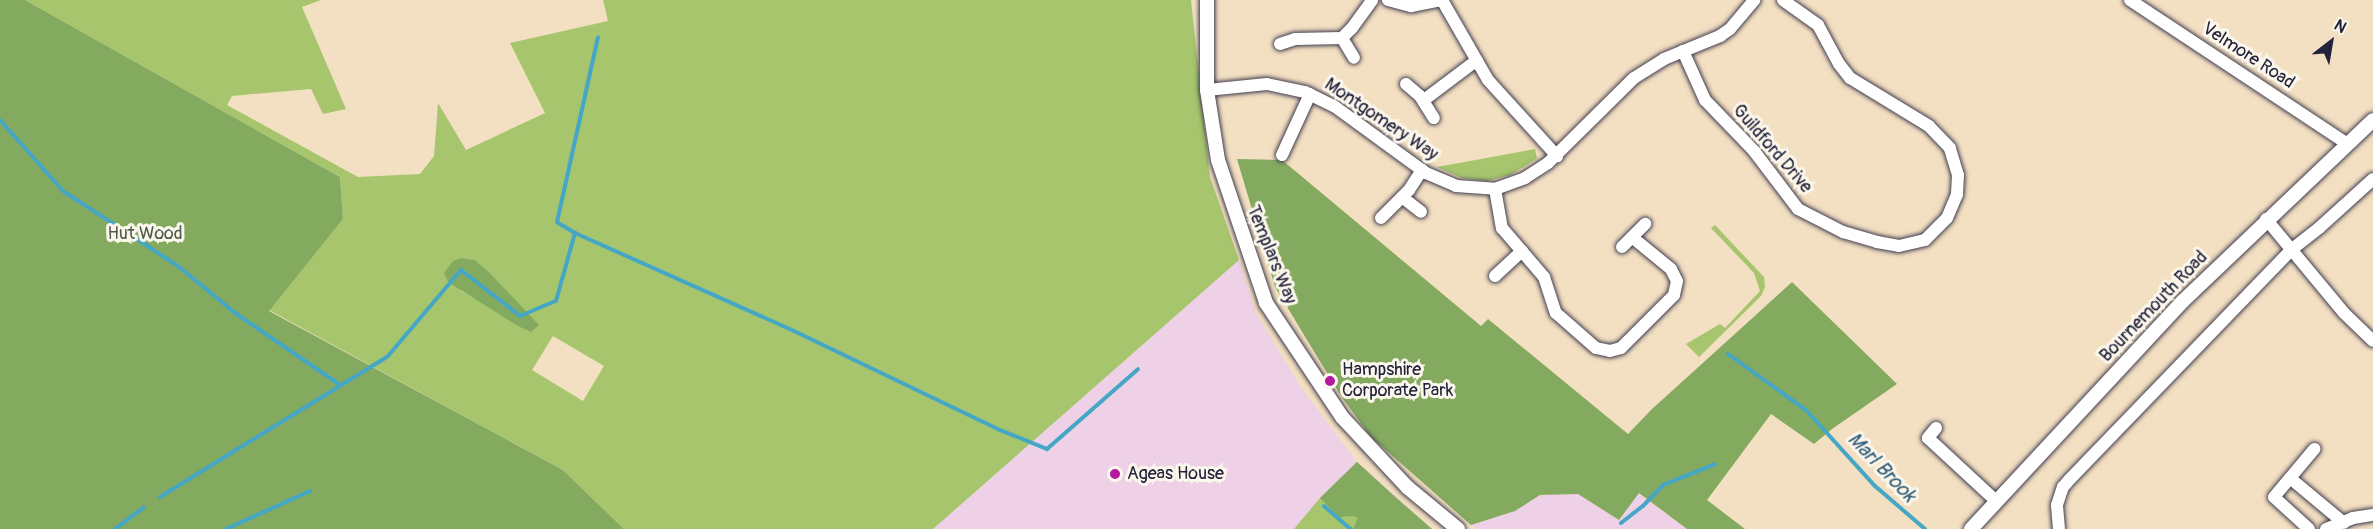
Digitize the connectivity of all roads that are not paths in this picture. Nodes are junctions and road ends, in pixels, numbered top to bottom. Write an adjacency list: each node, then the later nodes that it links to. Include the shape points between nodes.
1 (1207, 0): 14 (street, Templars Way)
2 (1372, 0): 8 (street)
3 (1388, 0): 4 (street, via 1411,6)
4 (1442, 0): 12 (street)
5 (1754, 0): 10 (street, Montgomery Way, via 1730,29)
6 (1783, 0): 10 (street, Guildford Drive, via 1818,25 1850,78 1929,126 1950,148 1958,175 1957,194 1947,218 1926,240 1899,246 1877,242 1843,232 1798,208 1754,151 1705,100)
7 (2130, 0): 19 (street, Velmore Road)
8 (1342, 38): 9 (street, via 1295,39); 11 (street)
9 (1280, 44)
10 (1683, 51): 21 (street, Montgomery Way, via 1634,78)
11 (1354, 58)
12 (1477, 60): 16 (street); 21 (street, via 1505,101)
13 (1406, 84): 16 (street)
14 (1207, 90): 15 (street, Montgomery Way, via 1267,84); 42 (street, Templars Way, via 1222,178 1266,303 1328,397 1362,440 1407,487)
15 (1310, 94): 20 (street); 22 (street, Montgomery Way, via 1334,106)
16 (1424, 100): 17 (street)
17 (1434, 118)
18 (2373, 120): 19 (street, Bournemouth Road)
19 (2346, 143): 28 (street, Bournemouth Road)
20 (1282, 155)
21 (1557, 156): 24 (street, Montgomery Way, via 1525,178)
22 (1422, 170): 24 (street, Montgomery Way, via 1456,186); 25 (street)
23 (2373, 179): 33 (street)
24 (1495, 189): 32 (street, via 1502,228)
25 (1402, 197): 26 (street); 27 (street)
26 (1421, 212)
27 (1381, 218)
28 (2266, 219): 33 (street); 39 (street, Bournemouth Road, via 2182,301)
29 (1645, 224): 30 (street)
30 (1632, 237): 31 (street); 32 (street, via 1671,269 1676,288 1671,300 1627,344 1610,351 1589,344 1559,318 1544,277)
31 (1622, 247)
32 (1522, 250): 34 (street)
33 (2291, 250): 35 (street, via 2344,313); 44 (street, via 2063,487 2057,505)
34 (1494, 276)
35 (2373, 340)
36 (1936, 428): 39 (street, via 1928,438)
37 (2314, 449): 38 (street)
38 (2290, 478): 41 (street); 45 (street, via 2274,497)
39 (1996, 501): 43 (street, Bournemouth Road)
40 (2373, 515): 41 (street)
41 (2344, 523): 46 (street)
42 (1458, 529)
43 (1971, 529)
44 (2059, 529)
45 (2309, 529)
46 (2326, 529)

